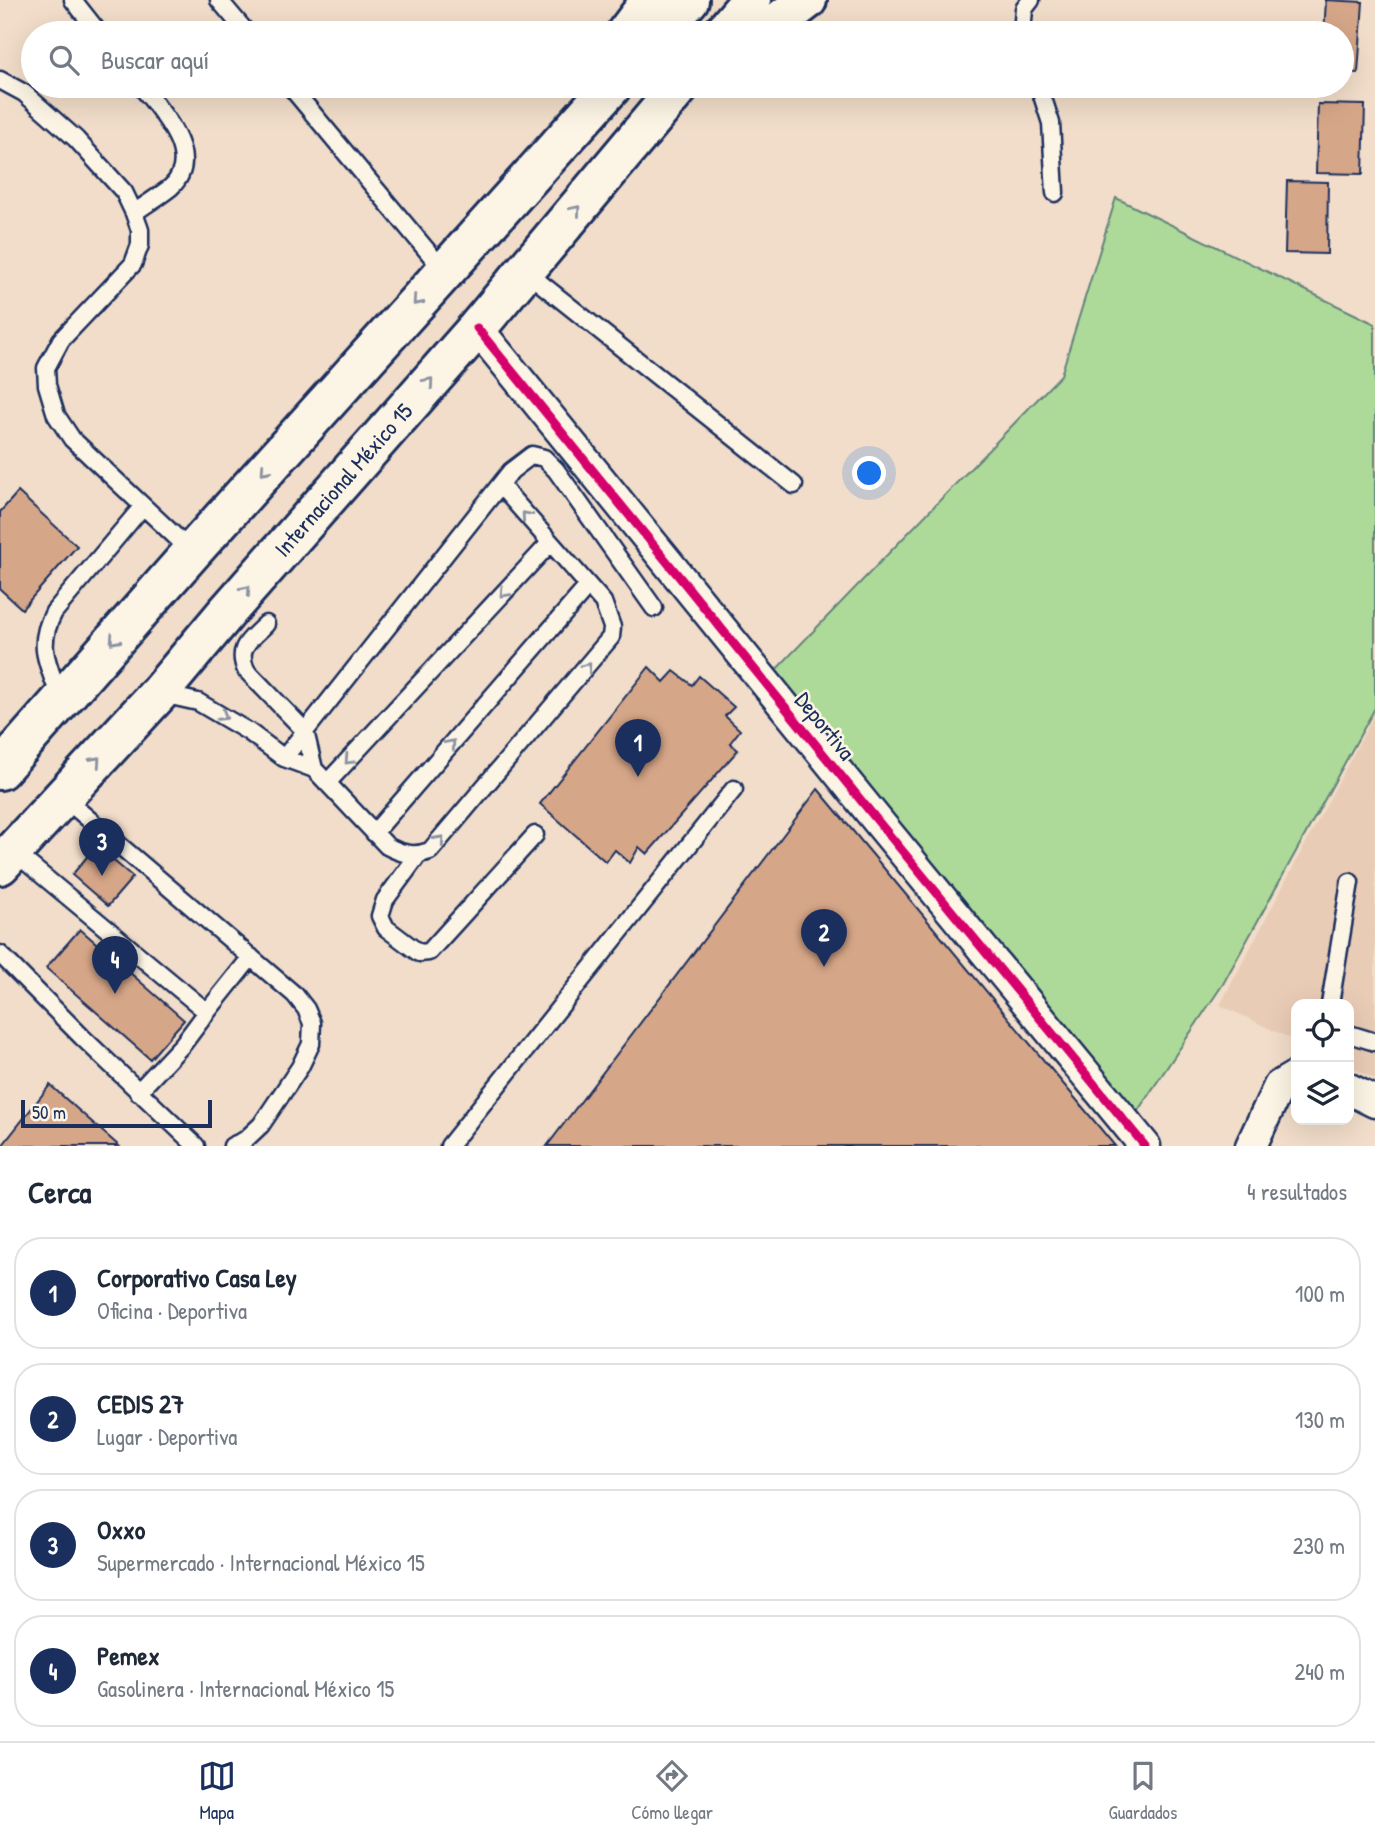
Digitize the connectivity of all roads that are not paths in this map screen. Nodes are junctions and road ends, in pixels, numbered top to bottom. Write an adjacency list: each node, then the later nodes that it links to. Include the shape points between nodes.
1 (72, 0): 8 (lane)
2 (219, 0): 9 (lane)
3 (651, 0): 10 (main road)
4 (690, 0): 11 (main road)
5 (751, 0): 12 (main road)
6 (807, 0): 13 (main road)
7 (1031, 0): 14 (lane)
8 (89, 21)
9 (237, 21)
10 (635, 21)
11 (670, 21)
12 (733, 21)
13 (780, 21)
14 (1023, 21)
15 (0, 80): 16 (lane)
16 (21, 91)
17 (30, 98): 28 (lane, via 76,139 124,192)
18 (150, 98): 28 (lane, via 175,131 182,170 173,185)
19 (300, 98): 29 (lane)
20 (578, 98): 27 (main road, via 536,152)
21 (601, 98): 27 (main road)
22 (670, 98): 25 (main road, Internacional México 15)
23 (694, 98): 25 (main road)
24 (1043, 98): 26 (lane, via 1051,123)
25 (642, 131): 30 (main road, Internacional México 15, one-way to 25)
26 (1055, 193)
27 (512, 196): 29 (main road)
28 (134, 213): 34 (lane, via 140,245 133,264 61,340 46,368 56,415 72,439)
29 (444, 271): 36 (main road, one-way to 36)
30 (525, 271): 31 (main road, Internacional México 15); 33 (lane)
31 (477, 328): 40 (main road, Internacional México 15, one-way to 31); 67 (street, Deportiva)
32 (500, 485): 35 (lane, one-way to 32); 38 (lane, via 525,459 532,455 544,458); 42 (lane)
33 (794, 485)
34 (143, 506): 36 (lane); 41 (lane, via 54,612 45,629 43,644)
35 (550, 543): 37 (lane); 46 (lane, one-way to 46)
36 (192, 552): 41 (main road, one-way to 41)
37 (588, 586): 49 (lane, one-way to 37); 51 (lane, one-way to 37, via 430,851 453,826 611,637 603,602)
38 (654, 608)
39 (266, 624): 42 (lane, via 244,647 241,659 246,670)
40 (159, 694): 43 (lane, one-way to 43, via 198,702); 48 (main road, Internacional México 15, one-way to 40)
41 (61, 700): 45 (main road)
42 (305, 731): 43 (lane); 44 (lane)
43 (284, 758): 44 (lane)
44 (314, 769): 46 (lane)
45 (0, 770)
46 (327, 783): 49 (lane)
47 (734, 789): 66 (lane)
48 (64, 798): 52 (main road, Internacional México 15); 55 (lane)
49 (374, 833): 51 (lane, via 387,846)
50 (535, 835): 51 (lane, via 429,951 419,953 386,928 380,916 385,900)
51 (418, 855)
52 (6, 858): 57 (lane)
53 (1350, 882): 56 (lane)
54 (0, 954): 61 (lane)
55 (251, 957): 57 (lane); 65 (lane, via 306,1009 313,1023 312,1044 261,1125)
56 (1331, 999)
57 (207, 1012): 61 (lane)
58 (1354, 1036): 59 (lane)
59 (1375, 1042)
60 (1291, 1078): 68 (street, via 1279,1086)
61 (138, 1092): 64 (lane)
62 (1354, 1092): 63 (street)
63 (1375, 1102)
64 (196, 1146)
65 (232, 1146)
66 (449, 1146)
67 (1145, 1146)
68 (1251, 1146)

